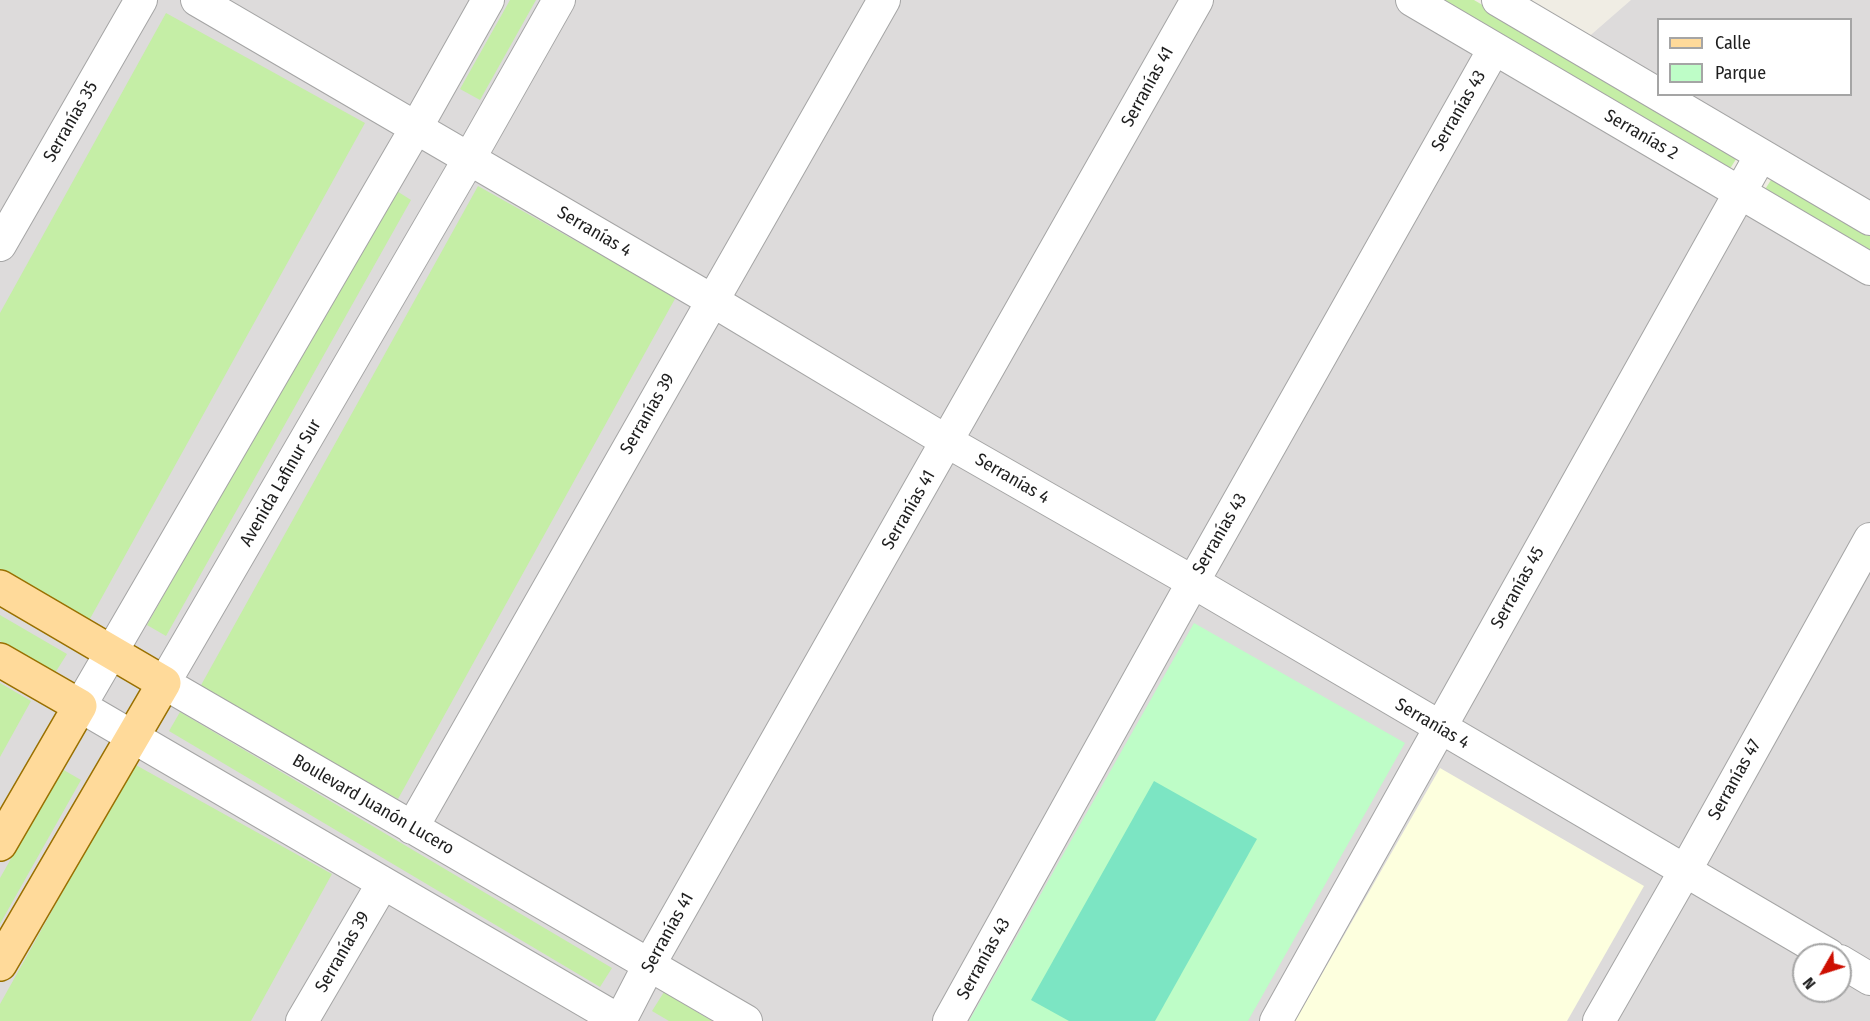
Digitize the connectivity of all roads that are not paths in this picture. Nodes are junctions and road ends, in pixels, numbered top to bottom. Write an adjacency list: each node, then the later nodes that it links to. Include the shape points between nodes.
1 (141, 0): 17 (street, Serranías 35)
2 (197, 0): 12 (street, Serranías 4)
3 (488, 0): 12 (street)
4 (559, 0): 14 (street, Avenida Lafinur Sur)
5 (884, 0): 19 (street, Serranías 39)
6 (1197, 0): 20 (street, Serranías 41)
7 (1412, 0): 9 (street, Serranías 2)
8 (1498, 0): 10 (street)
9 (1494, 49): 15 (street, Serranías 2); 22 (street, Serranías 43)
10 (1657, 94)
11 (1661, 96): 13 (street)
12 (416, 128): 14 (street, Serranías 4); 24 (street)
13 (1761, 155): 15 (street, Serranías 45); 16 (street)
14 (469, 159): 19 (street, Serranías 4); 26 (street, Avenida Lafinur Sur)
15 (1739, 192): 18 (street, Serranías 2); 28 (street, Serranías 45)
16 (1870, 219)
17 (0, 245)
18 (1870, 269)
19 (713, 301): 20 (street, Serranías 4); 30 (street, Serranías 39)
20 (948, 442): 22 (street, Serranías 4); 36 (street, Serranías 41)
21 (1870, 539): 32 (street, Serranías 47)
22 (1192, 582): 28 (street, Serranías 4); 42 (street, Serranías 43)
23 (0, 587): 24 (main road, Boulevard Juanón Lucero)
24 (112, 652): 26 (main road, Boulevard Juanón Lucero); 27 (street)
25 (0, 660): 27 (main road)
26 (164, 683): 29 (main road, Avenida Lafinur Sur); 30 (street, Boulevard Juanón Lucero)
27 (80, 706): 29 (street); 31 (main road)
28 (1439, 728): 32 (street, Serranías 4); 43 (street, Serranías 45)
29 (133, 737): 33 (street); 35 (main road, Avenida Lafinur Sur)
30 (412, 828): 36 (street, Boulevard Juanón Lucero)
31 (0, 844)
32 (1685, 871): 34 (street, Serranías 4); 44 (street, Serranías 47)
33 (383, 883): 39 (street, Serranías 39); 40 (street)
34 (1808, 943)
35 (0, 964)
36 (649, 965): 40 (street, Serranías 41); 41 (street, Boulevard Juanón Lucero)
37 (1852, 968): 38 (street)
38 (1870, 979)
39 (302, 1021)
40 (620, 1021)
41 (746, 1021)
42 (949, 1021)
43 (1276, 1021)
44 (1599, 1021)

